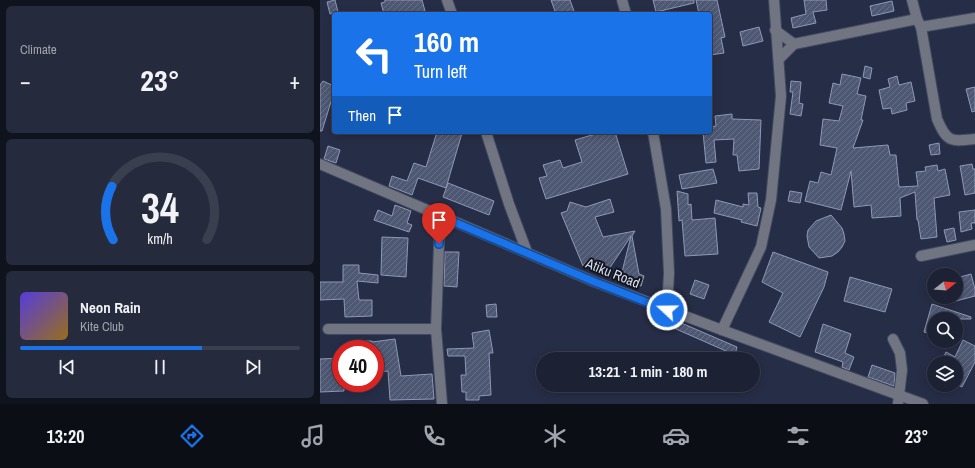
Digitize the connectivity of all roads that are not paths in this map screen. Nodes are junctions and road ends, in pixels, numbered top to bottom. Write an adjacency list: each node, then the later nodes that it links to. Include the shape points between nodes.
1 (447, 0): 5 (street)
2 (622, 0): 6 (street)
3 (774, 0): 9 (street)
4 (912, 0): 8 (street)
5 (451, 12)
6 (625, 12)
7 (975, 18): 8 (street)
8 (919, 23): 10 (street); 14 (street, via 937,119 942,130 947,138 956,142)
9 (775, 30): 10 (street); 11 (street)
10 (794, 44): 11 (street)
11 (779, 59): 23 (street, via 781,96 771,200 761,247)
12 (487, 134): 18 (street)
13 (653, 134): 20 (street, via 666,208 669,273)
14 (975, 139)
15 (320, 164): 16 (street, Atiku Road)
16 (440, 216): 18 (street, Atiku Road); 22 (street)
17 (975, 245): 19 (street)
18 (527, 252): 20 (street, Atiku Road)
19 (921, 256)
20 (667, 310): 23 (street, Atiku Road)
21 (328, 329): 22 (street)
22 (436, 329): 26 (street)
23 (722, 330): 25 (street, Atiku Road)
24 (893, 339): 25 (street, via 900,353)
25 (899, 400): 27 (street, Atiku Road)
26 (442, 404)
27 (923, 404)

